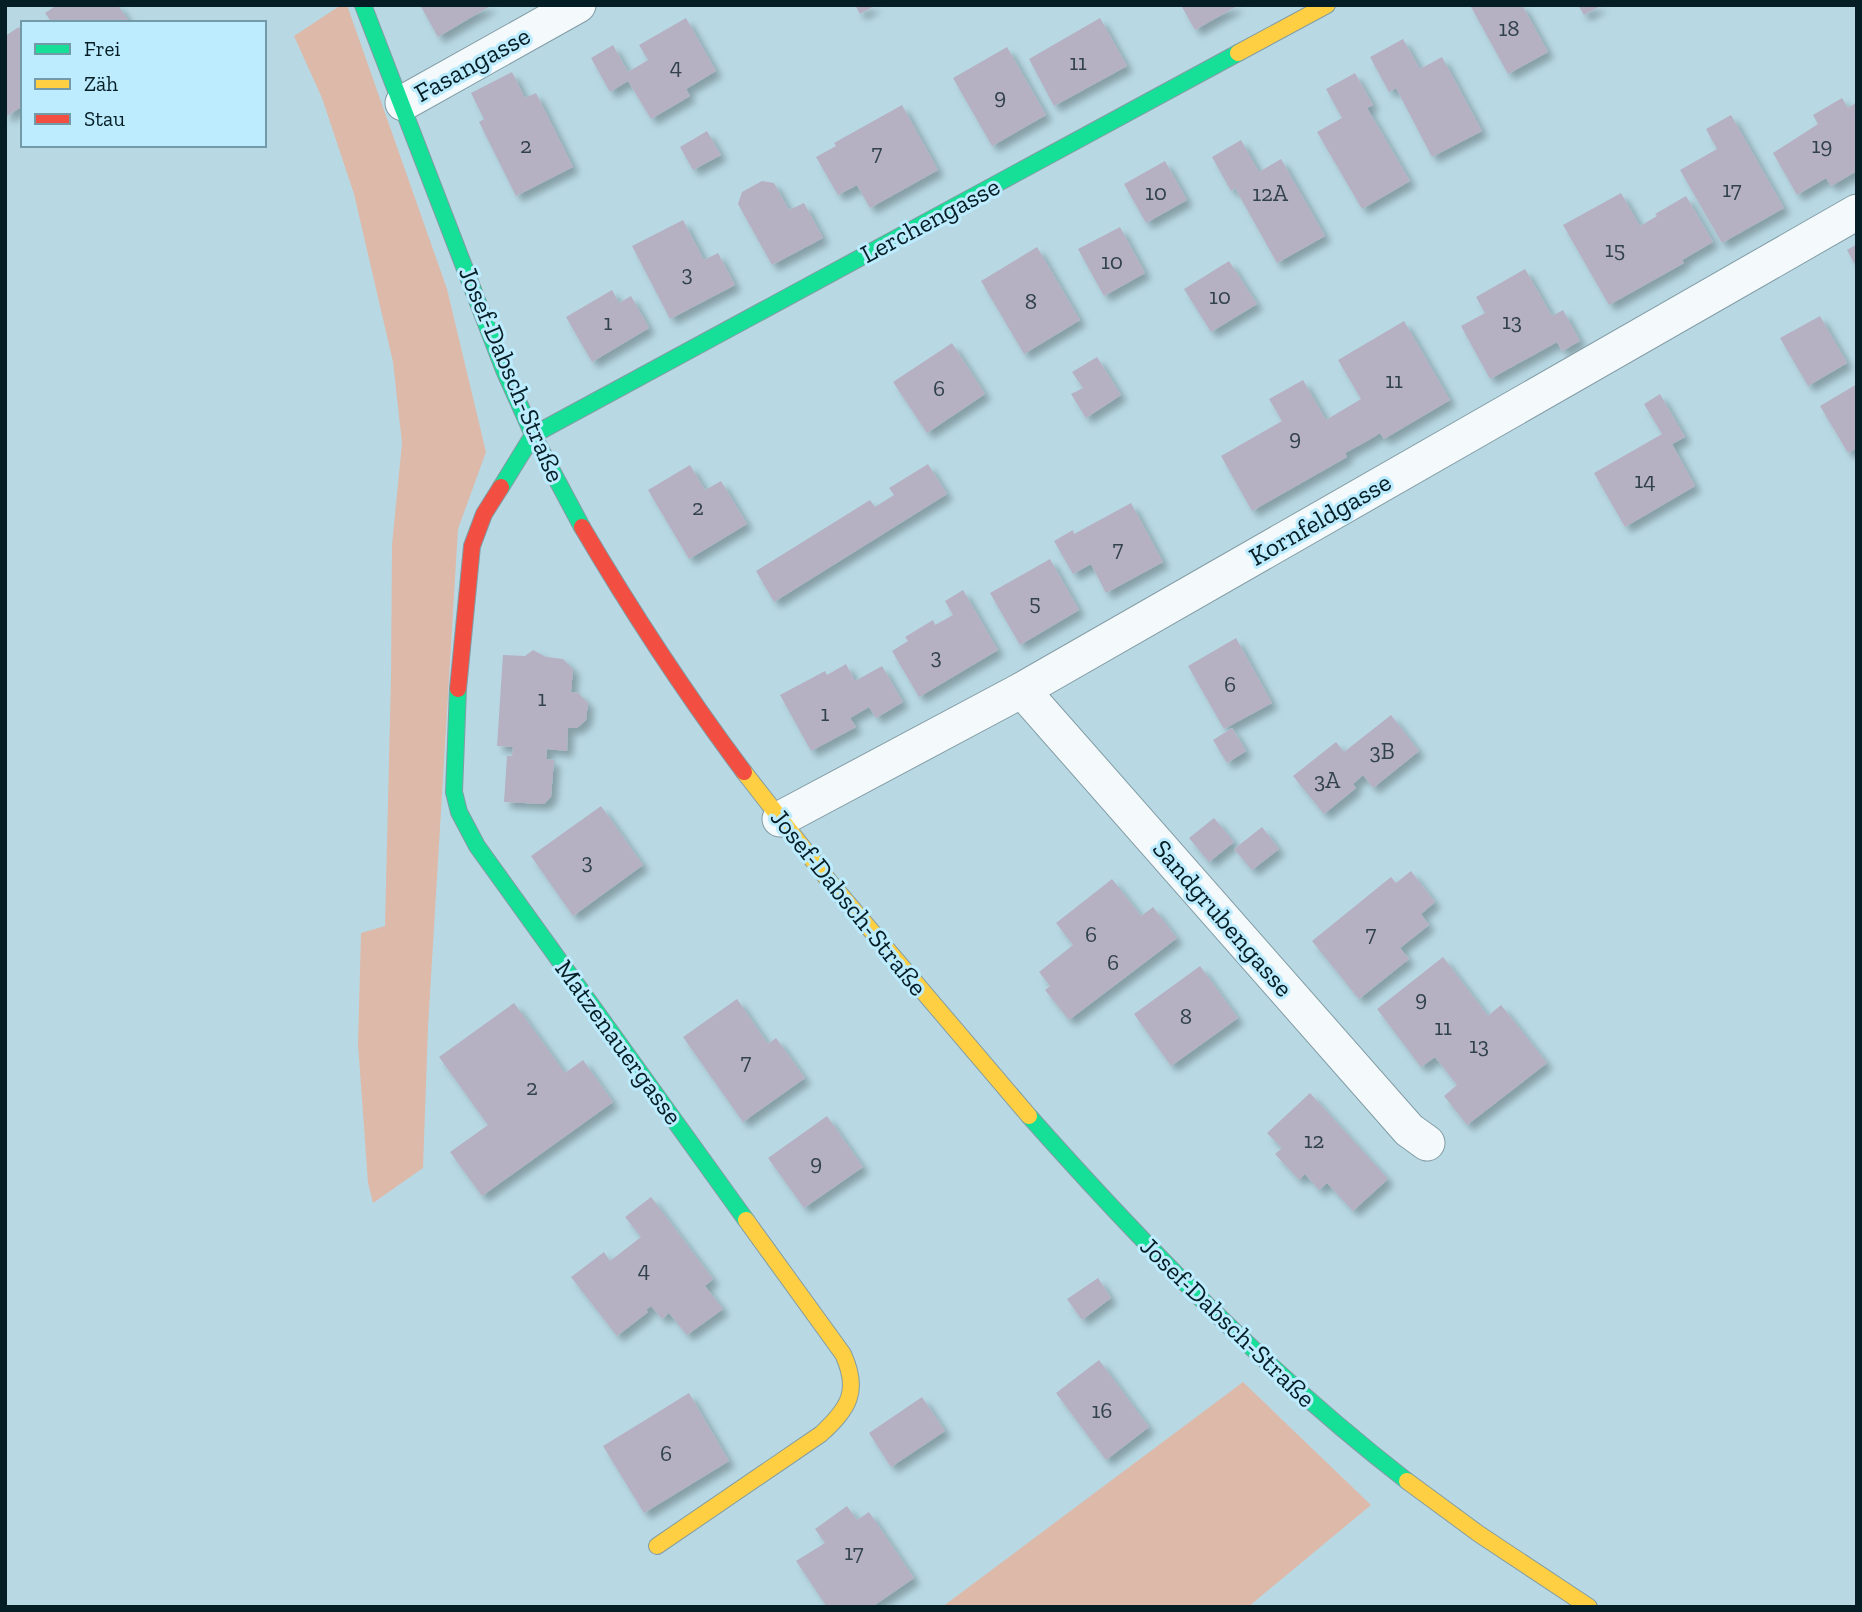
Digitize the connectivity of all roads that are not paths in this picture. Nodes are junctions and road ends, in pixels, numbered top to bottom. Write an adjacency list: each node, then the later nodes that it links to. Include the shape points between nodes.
1 (363, 5): 4 (street, Josef-Dabsch-Straße)
2 (578, 5): 4 (street, Fasangasse)
3 (1327, 5): 6 (street, Lerchengasse)
4 (402, 103): 6 (street, Josef-Dabsch-Straße)
5 (1857, 212): 7 (street, Kornfeldgasse)
6 (533, 435): 8 (street, Josef-Dabsch-Straße, via 629,609); 10 (street, Matzenauergasse, via 484,514 472,546 458,691 454,792 459,812 477,846 851,1371 847,1405 821,1434)
7 (1022, 690): 8 (street, Kornfeldgasse); 9 (street, Sandgrubengasse, via 1400,1119)
8 (780, 819): 11 (street, Josef-Dabsch-Straße, via 1046,1136 1256,1354 1439,1506)
9 (1427, 1143)
10 (657, 1546)
11 (1589, 1607)

